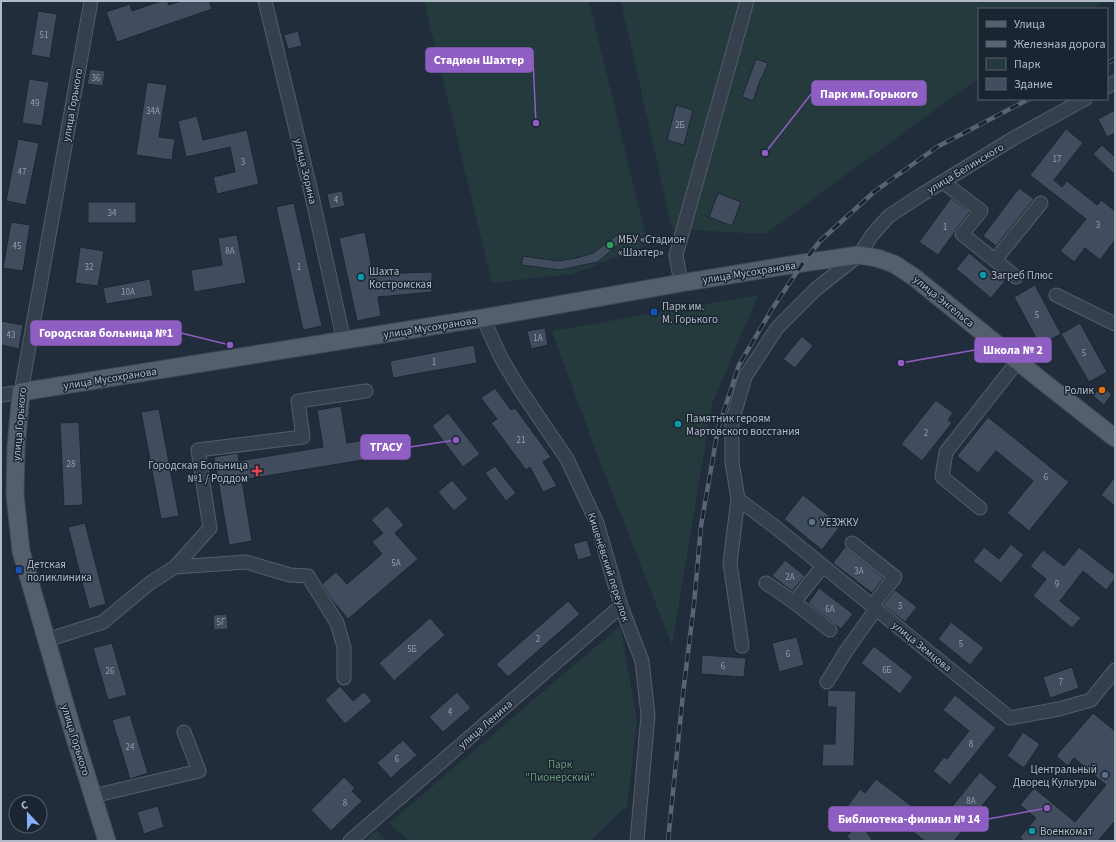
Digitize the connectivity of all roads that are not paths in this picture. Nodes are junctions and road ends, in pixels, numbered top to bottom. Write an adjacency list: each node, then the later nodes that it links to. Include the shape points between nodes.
1 (90, 1): 17 (street, улица Горького)
2 (265, 1): 14 (street, улица Зорина)
3 (747, 1): 10 (street, via 676,256)
4 (1083, 100): 5 (street, улица Белинского, via 1014,138)
5 (943, 182): 7 (street, улица Белинского, via 889,216); 8 (street, via 981,211 962,234)
6 (1041, 203): 8 (street)
7 (858, 255): 10 (main road, улица Мусохранова); 15 (main road, улица Энгельса, via 894,264 914,277); 20 (street, улица Белинского, via 816,289 778,328 745,377 732,422 732,462)
8 (995, 260): 9 (street)
9 (1016, 277)
10 (681, 283): 12 (main road, улица Мусохранова)
11 (1056, 295): 13 (street)
12 (483, 318): 14 (main road, улица Мусохранова); 27 (street, Кишенёвский переулок, via 508,370 567,459 597,523)
13 (1115, 324)
14 (344, 341): 17 (main road, улица Мусохранова)
15 (1018, 361): 19 (main road, улица Энгельса); 21 (street, via 946,452 942,477)
16 (366, 391): 24 (street, via 298,401 303,437 198,450 210,528)
17 (21, 392): 18 (street, улица Мусохранова); 30 (main road, улица Горького, via 15,495 21,551)
18 (1, 395)
19 (1115, 438)
20 (738, 499): 23 (street, улица Земцова); 31 (street, улица Белинского, via 730,563)
21 (980, 508)
22 (852, 543): 28 (street, via 895,577)
23 (823, 566): 26 (street); 28 (street, улица Земцова)
24 (175, 567): 30 (street, via 150,583 103,622); 33 (street, via 246,562 290,575 308,576 337,623 344,647)
25 (766, 583): 26 (street)
26 (794, 602): 29 (street)
27 (621, 606): 38 (street, улица Ленина); 39 (street, Кишенёвский переулок, via 642,661 648,715)
28 (874, 608): 32 (street, улица Земцова, via 1010,718 1091,700); 34 (street)
29 (830, 630)
30 (47, 640): 36 (main road, улица Горького)
31 (742, 646)
32 (1115, 670)
33 (344, 678)
34 (827, 682)
35 (184, 732): 36 (street, via 198,771)
36 (93, 796): 37 (main road, улица Горького)
37 (107, 841)
38 (350, 841)
39 (637, 841)

